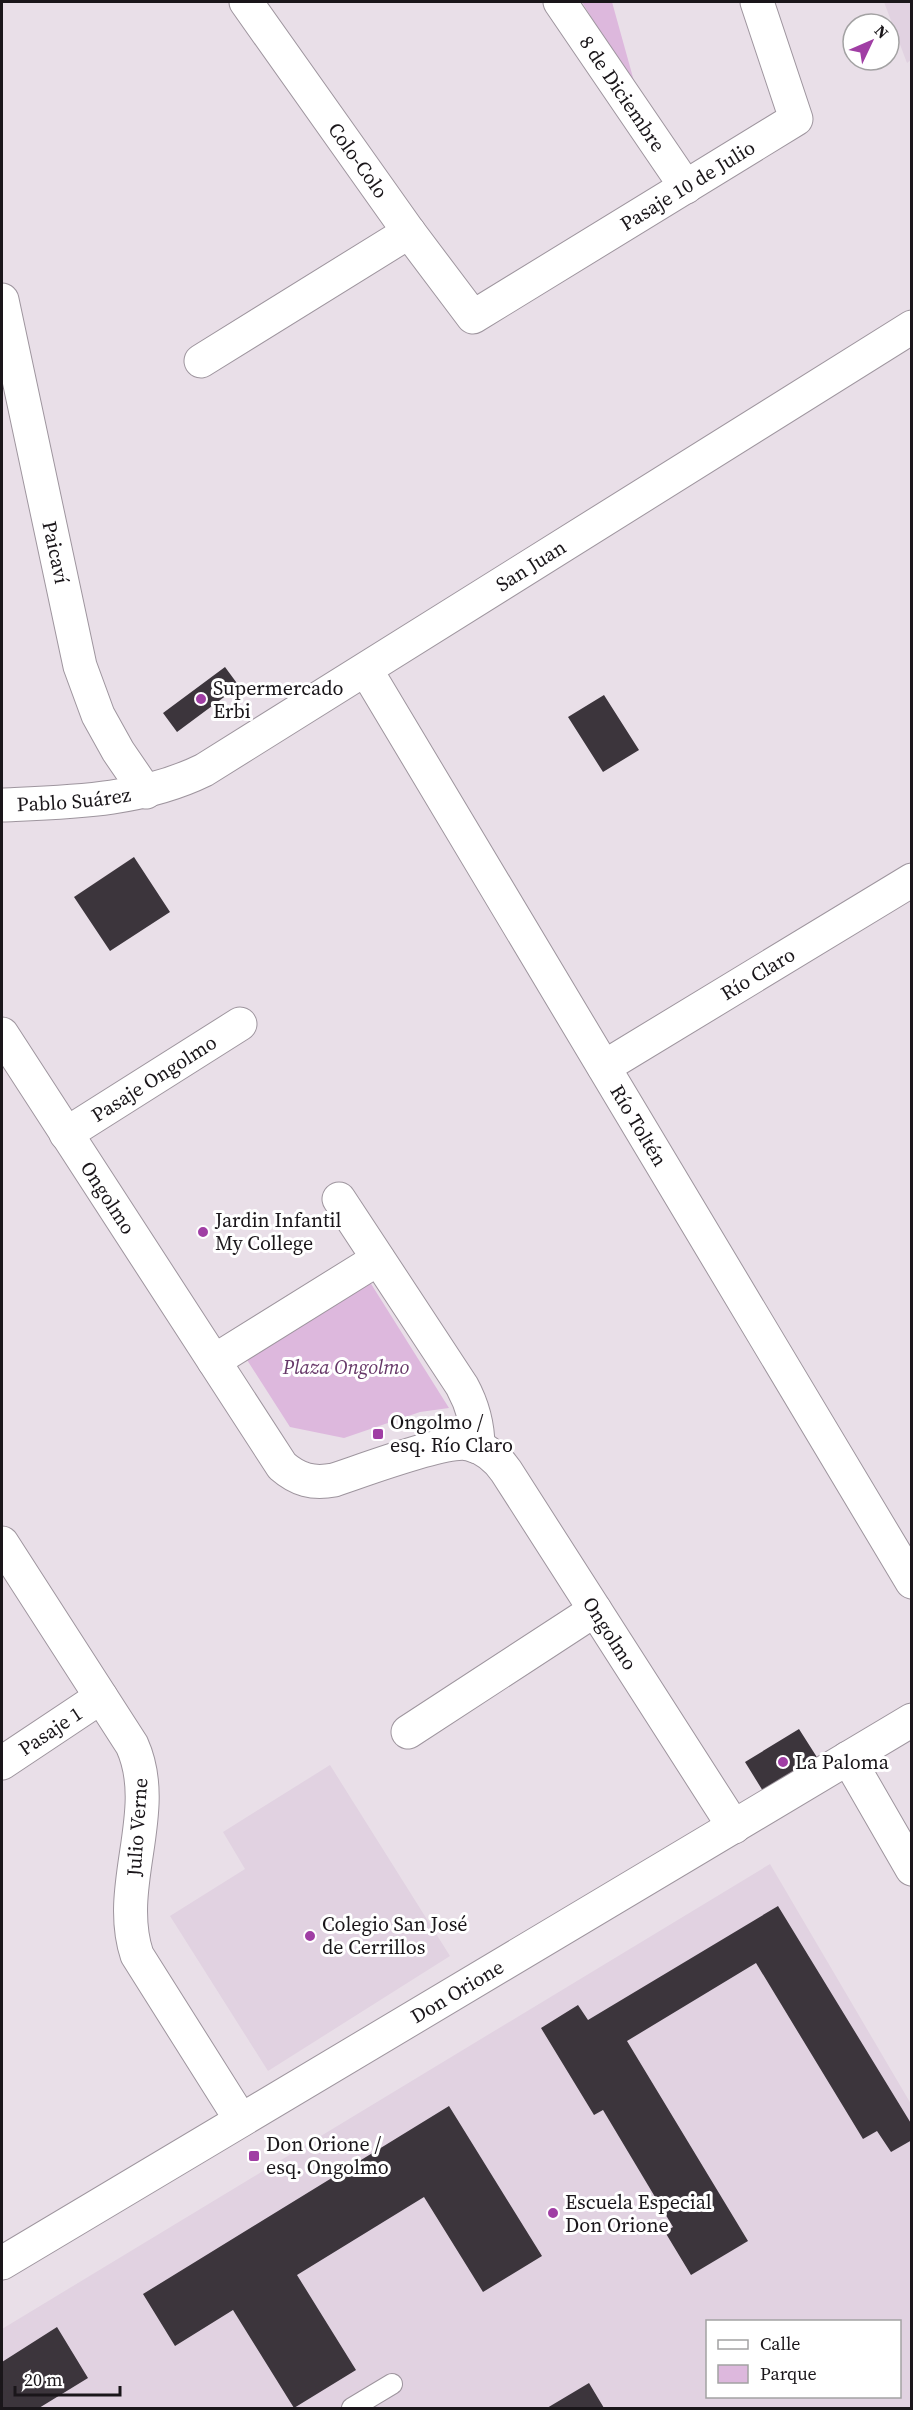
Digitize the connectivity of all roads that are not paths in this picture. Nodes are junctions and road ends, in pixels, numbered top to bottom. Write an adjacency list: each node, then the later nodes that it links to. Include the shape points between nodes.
1 (246, 2): 5 (street, Colo-Colo)
2 (560, 2): 4 (street, 8 de Diciembre)
3 (757, 2): 4 (street, Pasaje 10 de Julio, via 796,119)
4 (686, 187): 7 (street, Pasaje 10 de Julio)
5 (409, 232): 7 (street, Colo-Colo); 9 (street)
6 (2, 300): 11 (street, Paicaví, via 80,666 99,716)
7 (473, 317)
8 (912, 327): 10 (street, San Juan)
9 (201, 361)
10 (366, 670): 11 (street, San Juan, via 204,770); 16 (street, Río Toltén)
11 (146, 792): 12 (street, Pablo Suárez)
12 (2, 805)
13 (912, 880): 16 (street, Río Claro)
14 (240, 1024): 17 (street, Pasaje Ongolmo)
15 (2, 1034): 17 (street, Ongolmo)
16 (604, 1067): 23 (street, Río Toltén)
17 (66, 1134): 20 (street, Ongolmo)
18 (339, 1199): 19 (street)
19 (378, 1259): 20 (street); 21 (street, via 470,1399)
20 (214, 1362): 21 (street, Ongolmo, via 282,1466 303,1480 334,1480 445,1445)
21 (478, 1447): 24 (street, Ongolmo, via 506,1471)
22 (2, 1543): 25 (street, Julio Verne)
23 (912, 1582)
24 (595, 1610): 27 (street); 30 (street, Ongolmo)
25 (101, 1697): 29 (street, Pasaje 1); 32 (street, Julio Verne, via 132,1745 142,1770 130,1935 137,1955)
26 (912, 1720): 28 (street, Don Orione)
27 (408, 1732)
28 (848, 1758): 30 (street, Don Orione); 31 (street)
29 (2, 1763)
30 (734, 1827): 32 (street, Don Orione)
31 (912, 1869)
32 (241, 2120): 33 (street, Don Orione)
33 (2, 2263)
34 (392, 2384): 35 (lane)
35 (352, 2409)

